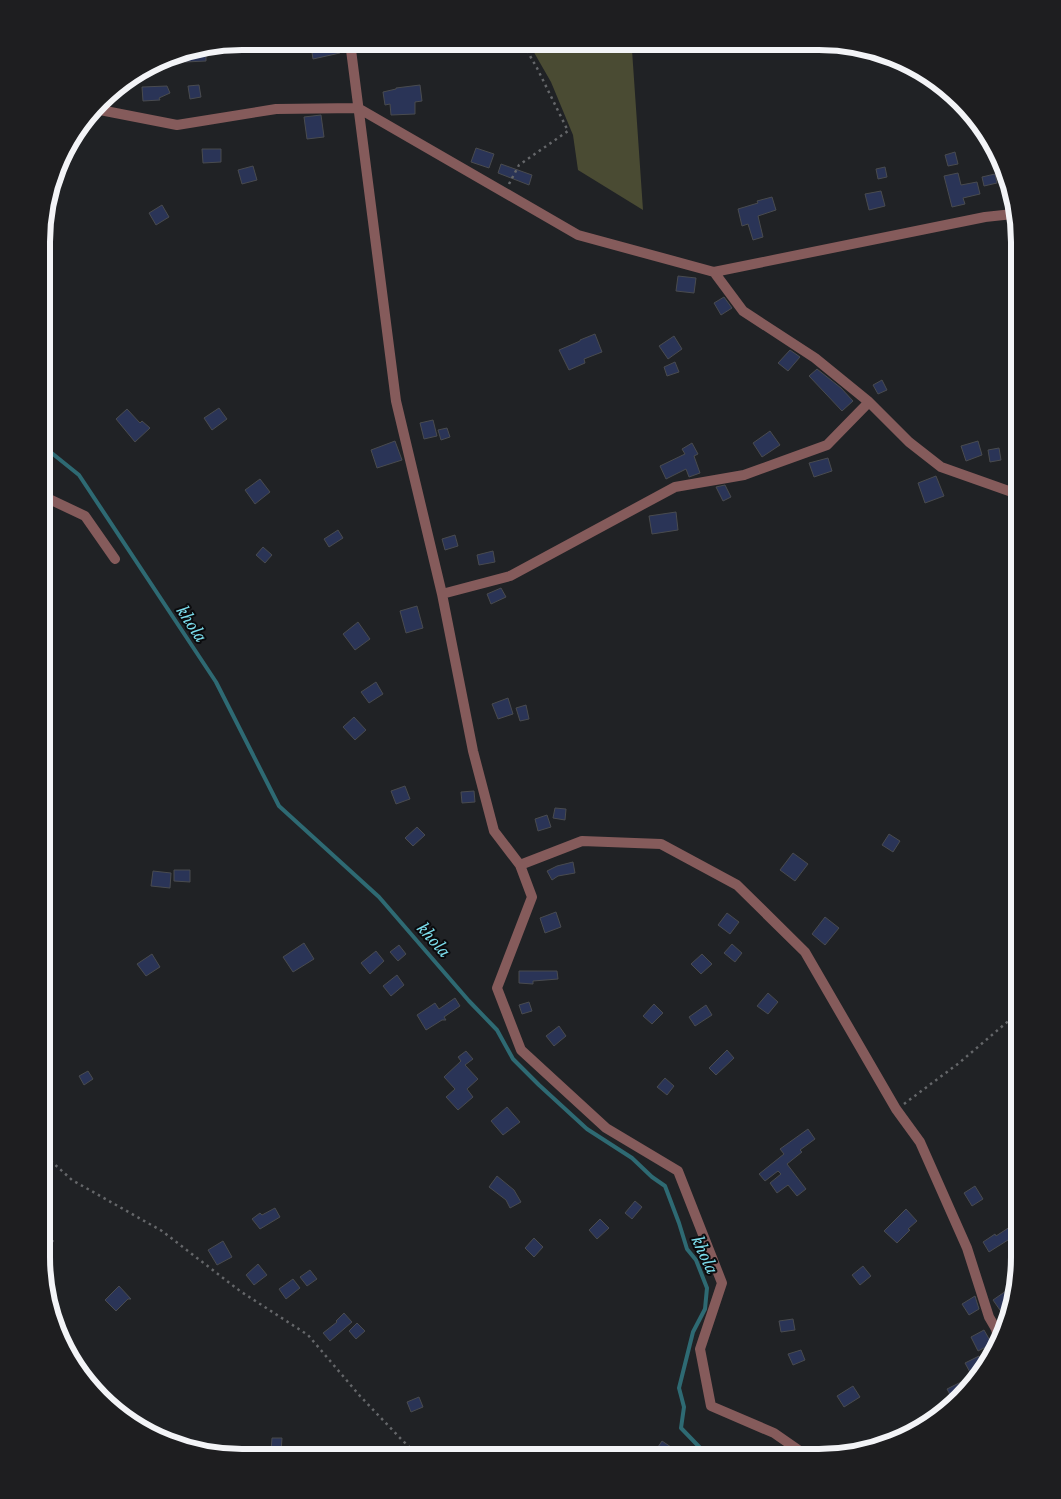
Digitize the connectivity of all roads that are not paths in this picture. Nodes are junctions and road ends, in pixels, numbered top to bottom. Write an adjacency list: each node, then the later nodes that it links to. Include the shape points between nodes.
1 (351, 50): 2 (street)
2 (358, 108): 3 (street, via 276,109 177,125); 5 (street, via 578,235); 10 (street, via 396,401)
3 (103, 109)
4 (1009, 215): 5 (street)
5 (714, 272): 6 (street, via 743,311 815,358)
6 (869, 402): 7 (street, via 909,442 941,467); 10 (street, via 827,445 744,475 675,487 510,576)
7 (1011, 492)
8 (50, 499): 9 (street, via 85,516)
9 (115, 559)
10 (442, 594): 11 (street, via 473,751 494,830)
11 (520, 865): 12 (street, via 582,841 661,844 737,885 804,952 896,1109 920,1142 963,1239); 13 (street, via 532,897 497,988 521,1050 606,1128 678,1171 722,1283 700,1349 711,1406 774,1433)
12 (996, 1330)
13 (797, 1449)

